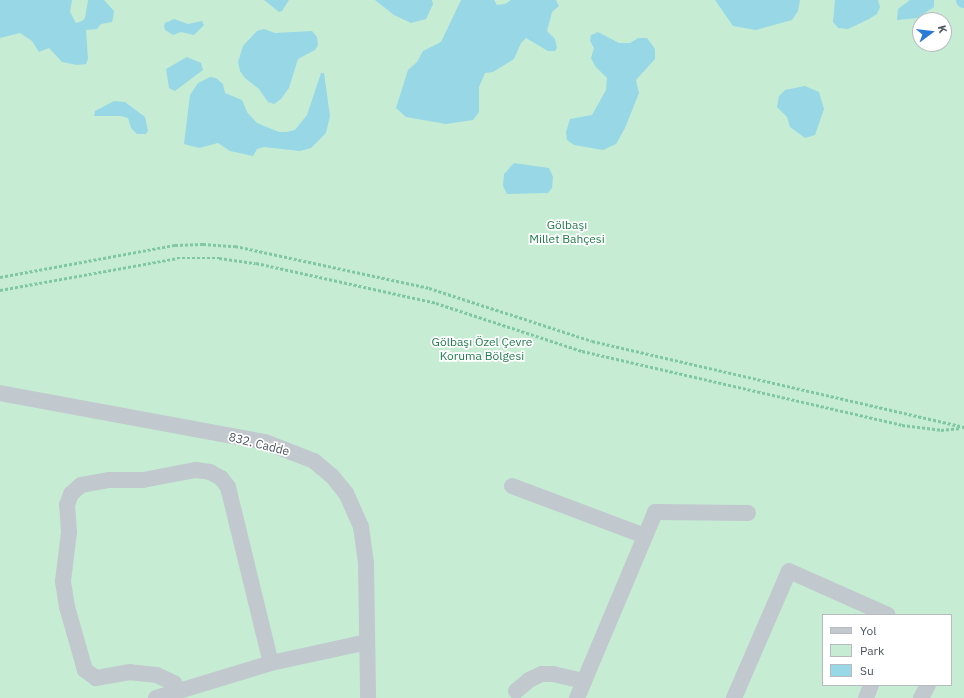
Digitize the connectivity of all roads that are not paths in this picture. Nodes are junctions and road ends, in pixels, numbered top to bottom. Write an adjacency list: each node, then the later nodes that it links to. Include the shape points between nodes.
1 (0, 393): 6 (street, 832. Cadde, via 265,442 314,460 346,493 361,527 366,564)
2 (512, 486): 4 (street)
3 (748, 513): 4 (street, via 655,512)
4 (645, 536): 8 (street)
5 (886, 614): 16 (street, via 789,571)
6 (367, 642): 7 (street); 14 (street, 832. Cadde)
7 (271, 663): 11 (street); 11 (street, via 228,487 221,478 210,472 196,470 143,480 110,480 81,485 71,494 66,505 68,532 63,581 67,607 84,670 96,678 130,672 157,675 174,683)
8 (584, 681): 12 (street, via 542,674 528,680); 15 (street)
9 (871, 686): 17 (street)
10 (927, 686): 18 (street)
11 (176, 691): 13 (street)
12 (516, 691)
13 (156, 698)
14 (368, 698)
15 (577, 698)
16 (734, 698)
17 (866, 698)
18 (921, 698)

